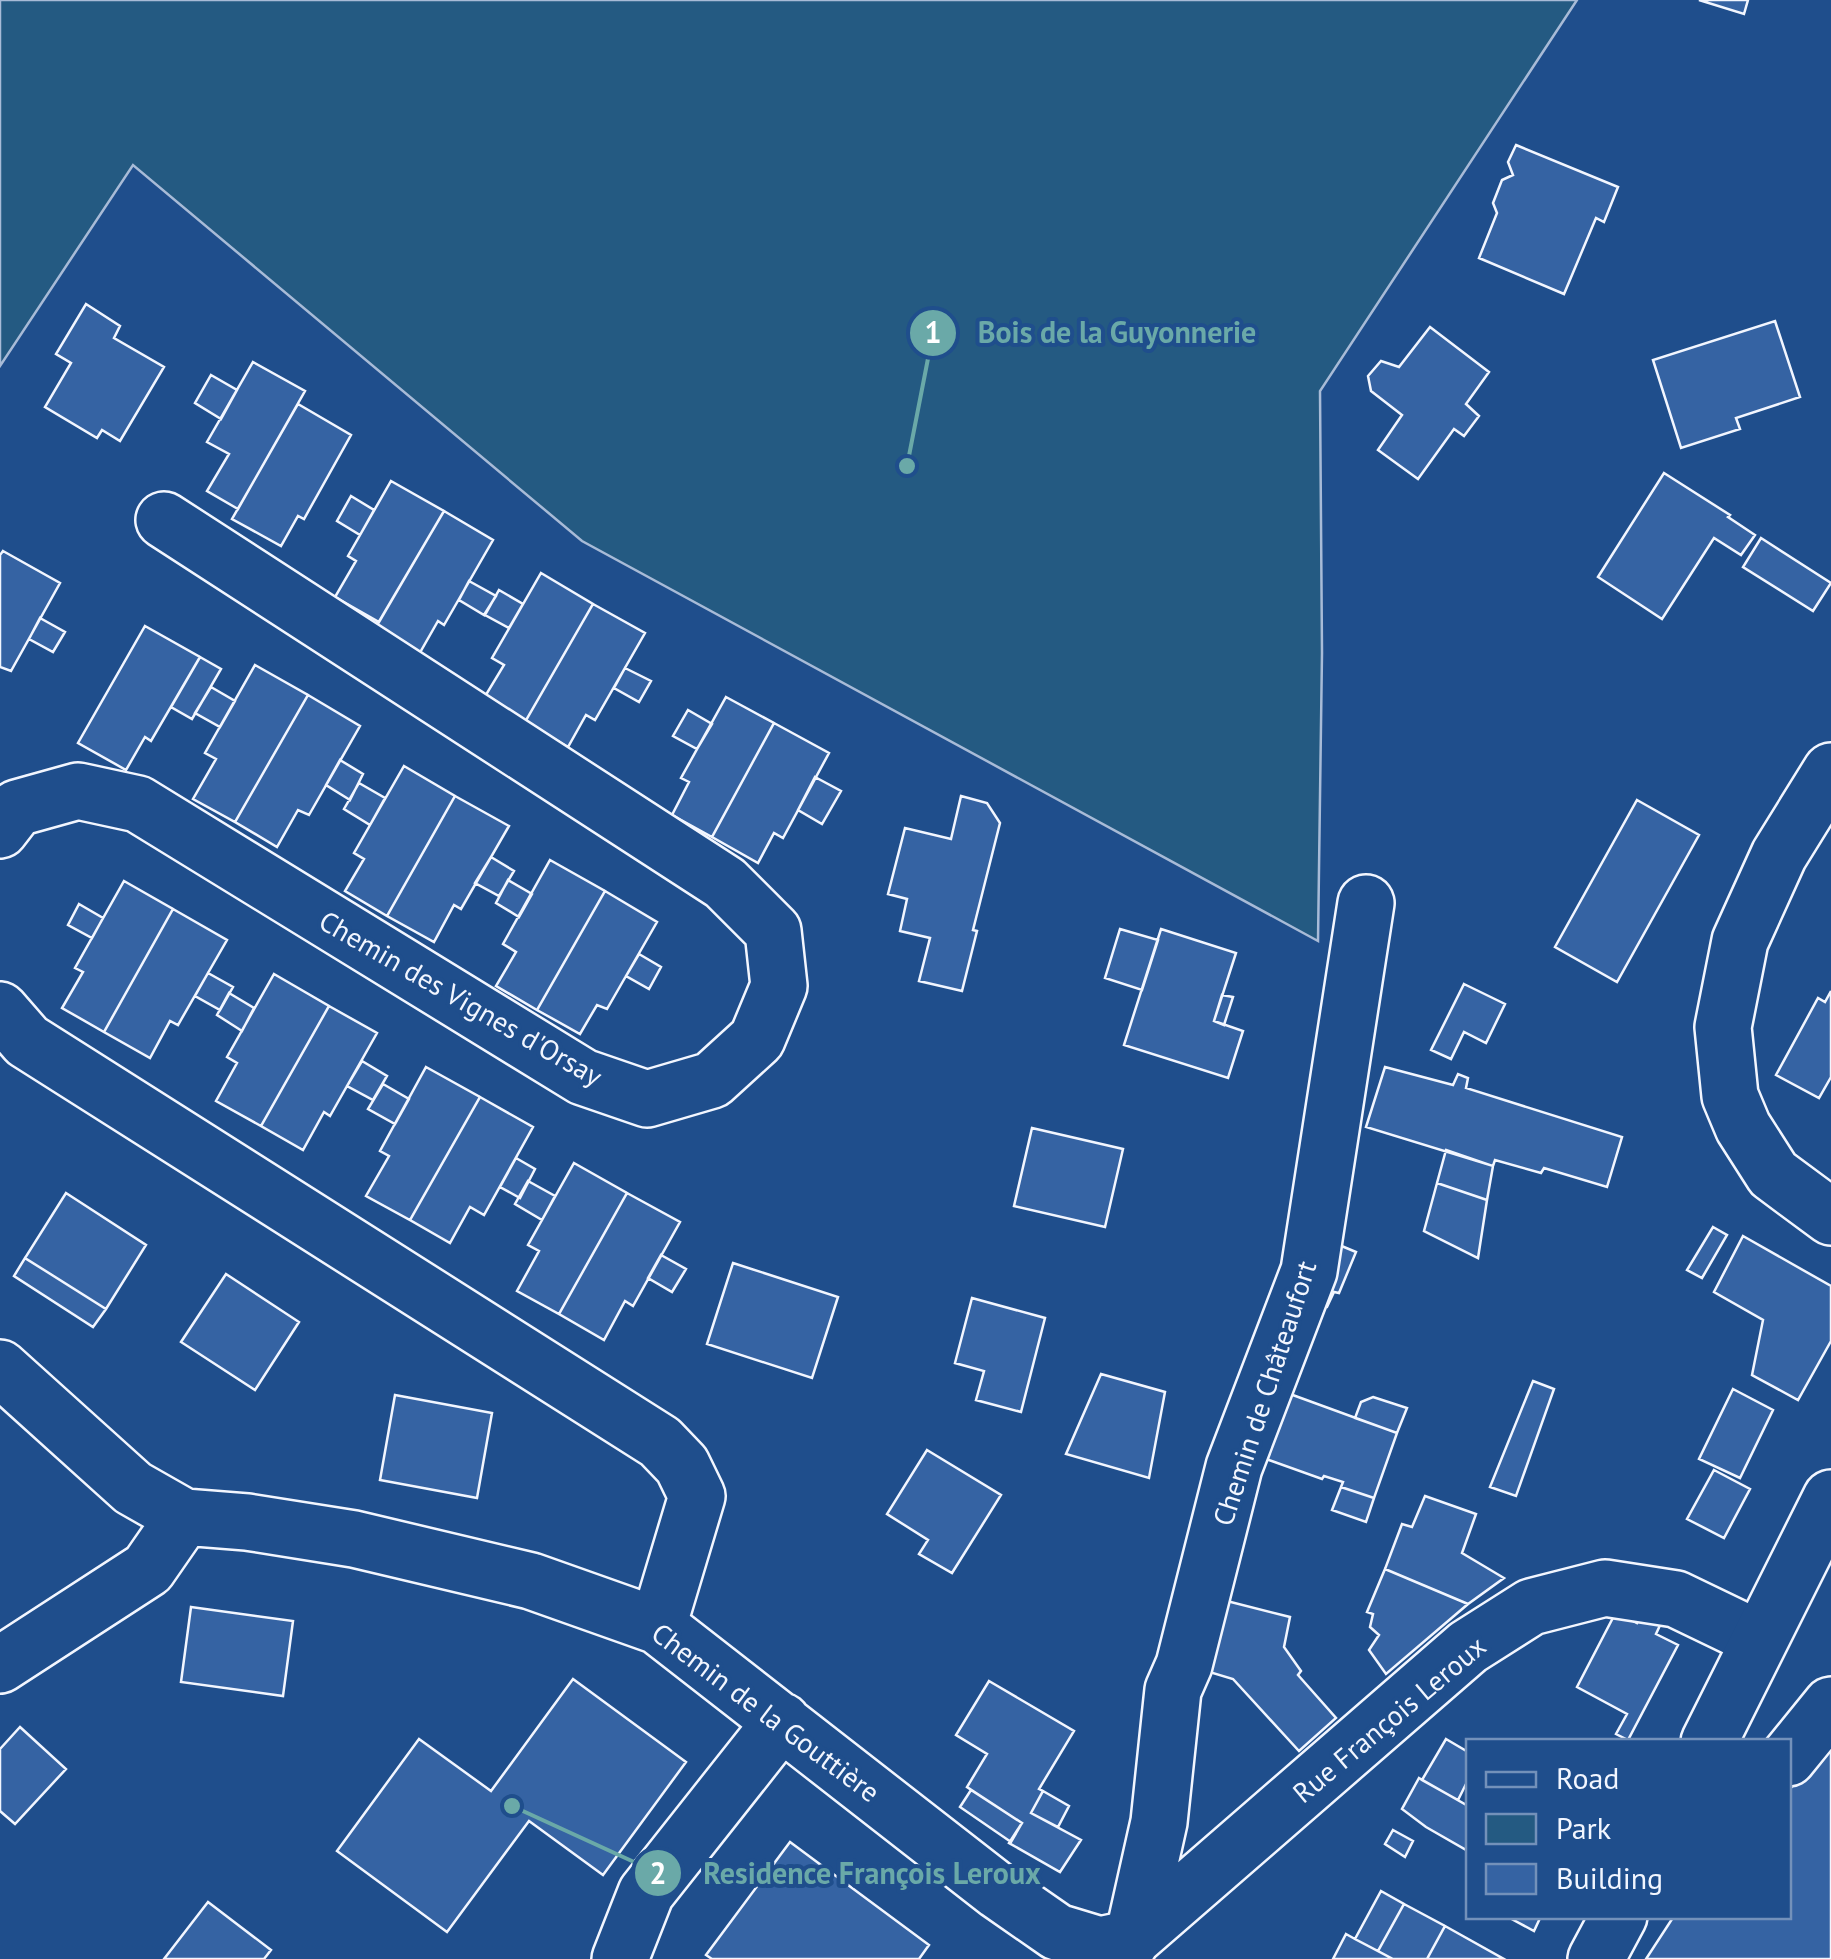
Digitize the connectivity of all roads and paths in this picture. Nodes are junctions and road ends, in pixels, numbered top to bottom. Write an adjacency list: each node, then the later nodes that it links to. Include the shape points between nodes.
1 (164, 520): 3 (street, Chemin des Vignes d'Orsay, via 725,883 773,931 779,986 757,1039 712,1080 647,1099 584,1077 138,804 78,791 17,808)
2 (1831, 771): 6 (street, via 1779,856 1740,941 1724,1027 1730,1096 1743,1127 1772,1174)
3 (0, 830)
4 (1366, 903): 18 (street, Chemin de Châteaufort, via 1308,1271 1234,1467 1173,1690 1159,1822)
5 (0, 1010): 10 (street, via 27,1041 660,1442 682,1465 697,1496)
6 (1831, 1217)
7 (0, 1368): 9 (street, Chemin de la Gouttière, via 133,1488)
8 (1831, 1498): 11 (street)
9 (184, 1517): 10 (street, Chemin de la Gouttière, via 354,1538 531,1582); 12 (street, via 148,1569)
10 (658, 1626): 14 (street, Chemin de la Gouttière)
11 (1759, 1640): 15 (street); 18 (street, Rue François Leroux, via 1676,1599 1605,1588 1530,1607 1468,1647)
12 (0, 1665)
13 (1831, 1705): 16 (street)
14 (782, 1721): 18 (street, Chemin de la Gouttière, via 1057,1932); 19 (street, via 646,1892)
15 (1710, 1739)
16 (1791, 1754)
17 (1617, 1919): 20 (street)
18 (1127, 1948)
19 (620, 1959)
20 (1596, 1959)

